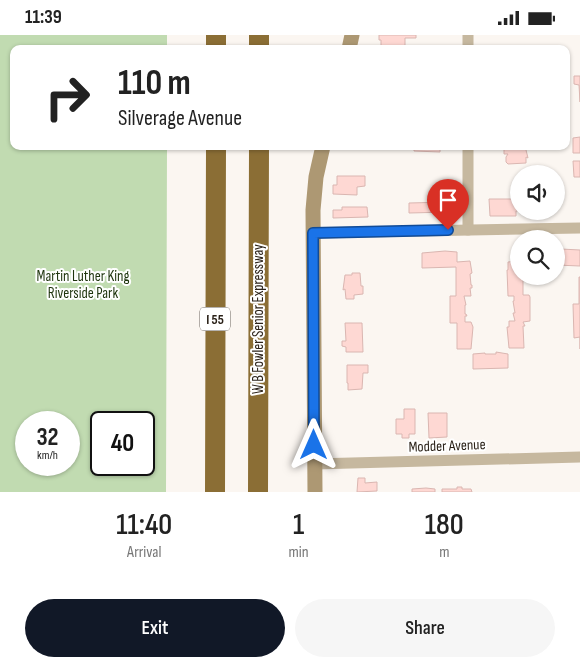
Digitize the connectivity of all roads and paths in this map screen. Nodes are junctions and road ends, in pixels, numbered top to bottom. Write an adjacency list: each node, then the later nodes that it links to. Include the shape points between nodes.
1 (216, 150): 10 (highway, I 55)
2 (259, 150): 11 (highway, W B Fowler Senior Expressway)
3 (322, 150): 7 (street, via 314,193)
4 (468, 150): 6 (street)
5 (580, 227): 6 (street)
6 (468, 230): 7 (street)
7 (313, 233): 9 (street)
8 (580, 457): 9 (street, Modder Avenue)
9 (314, 464): 12 (street)
10 (215, 492)
11 (258, 492)
12 (315, 492)

